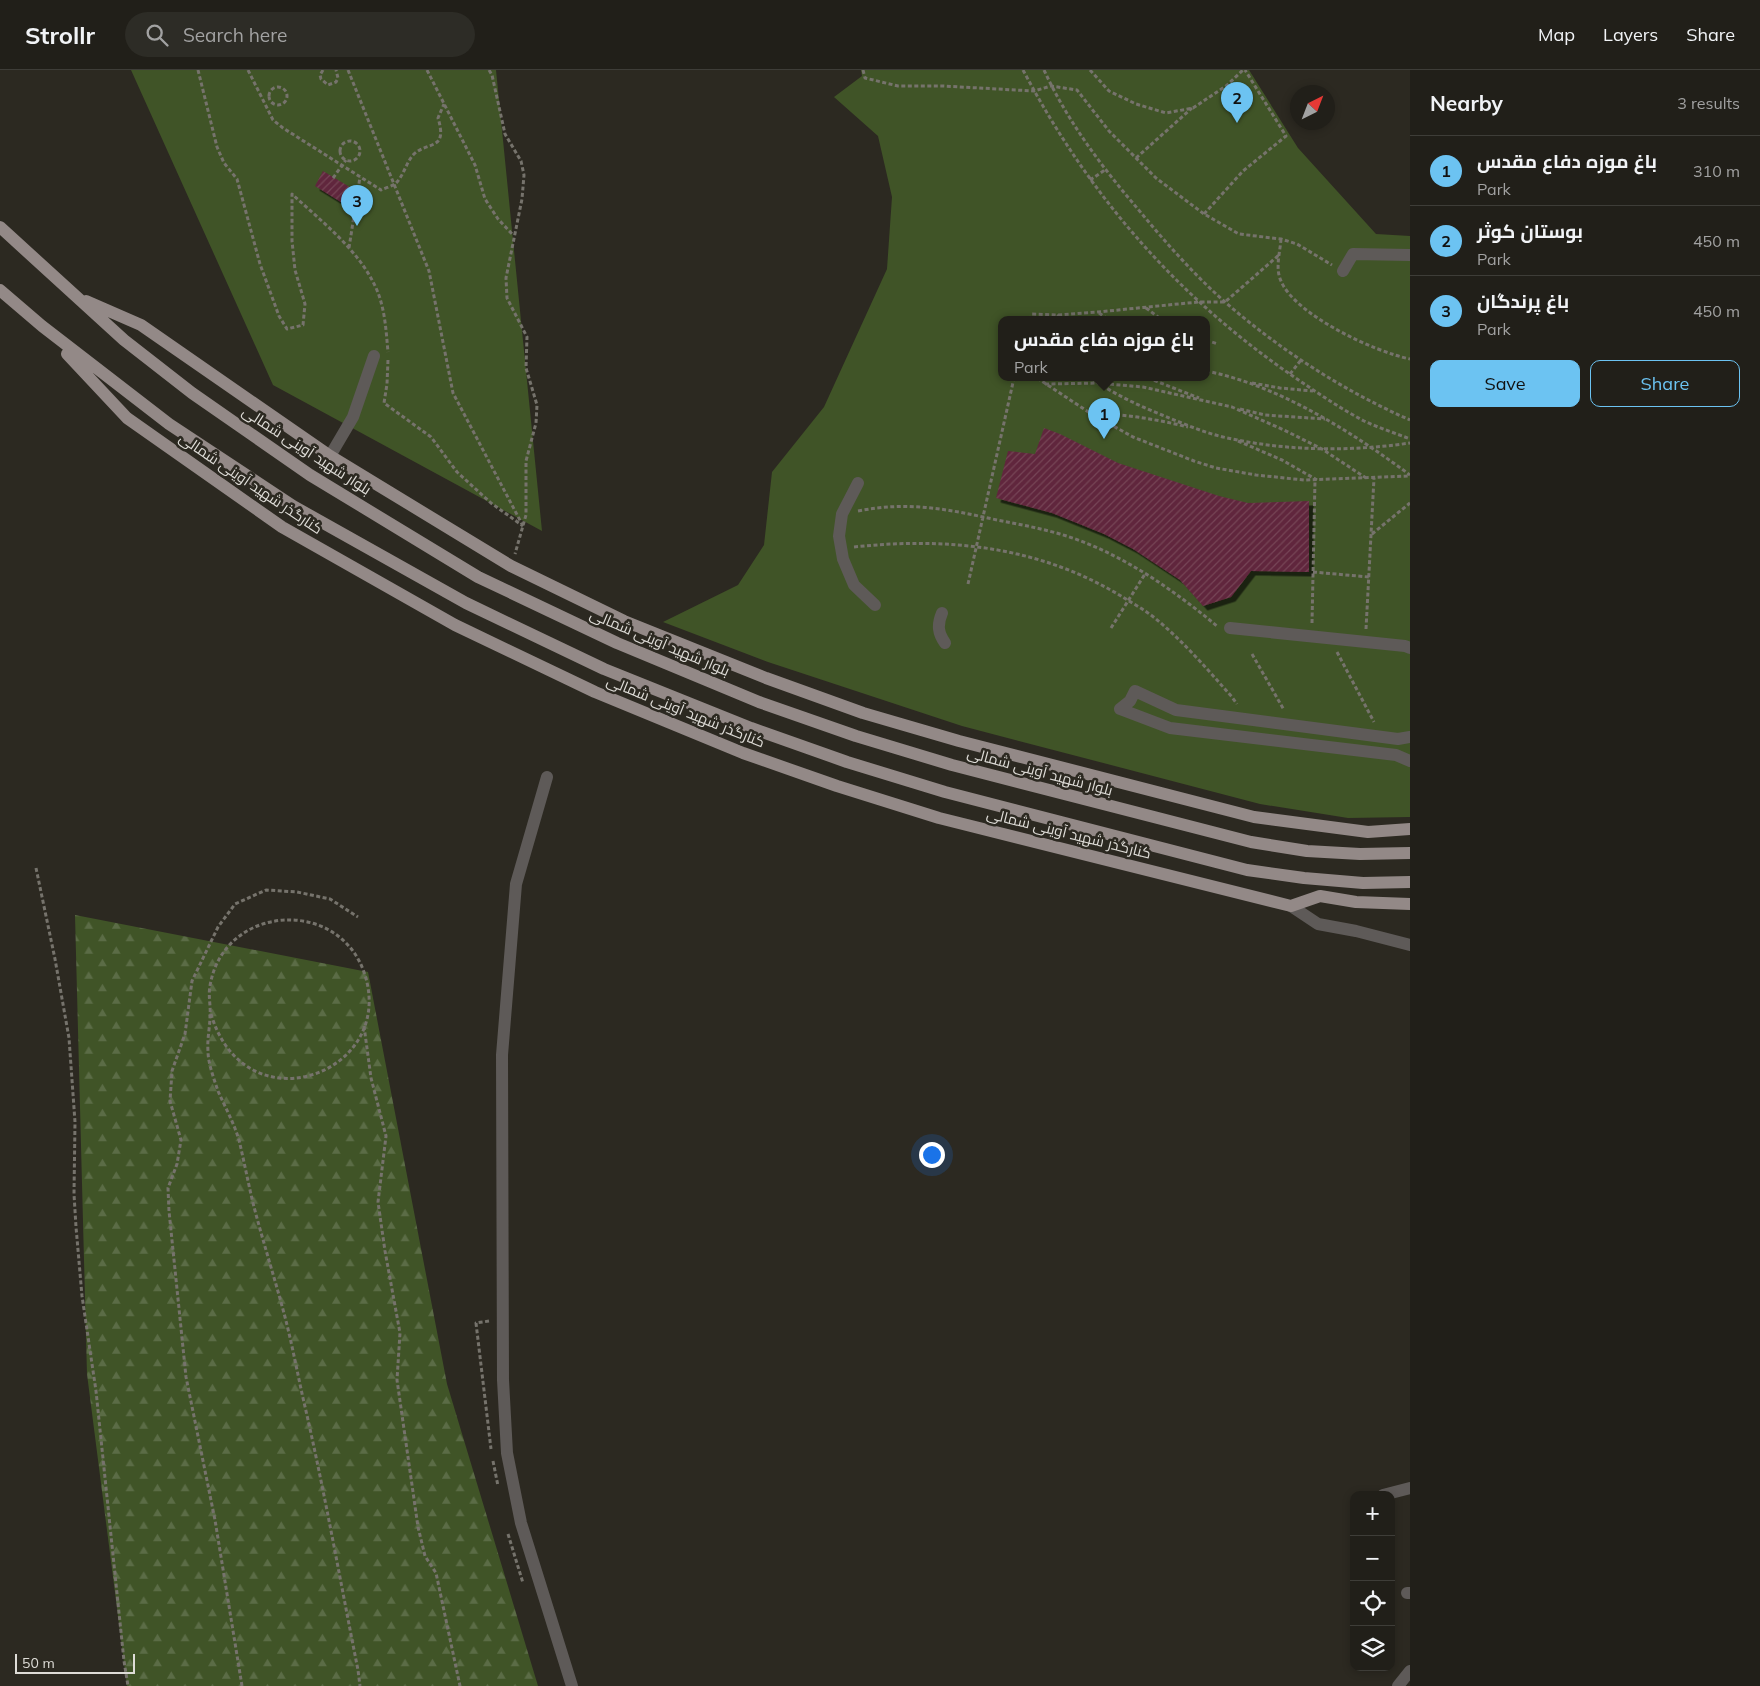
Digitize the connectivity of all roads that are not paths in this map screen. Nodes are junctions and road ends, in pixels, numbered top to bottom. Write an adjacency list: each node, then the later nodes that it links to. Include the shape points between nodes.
1 (0, 227): 5 (main road, بلوار شهید آوینی شمالی)
2 (1410, 255): 3 (street, via 1353,254)
3 (1342, 271)
4 (0, 290): 6 (main road)
5 (76, 296): 8 (main road, via 141,325); 19 (main road, بلوار شهید آوینی شمالی, via 124,340 192,393 310,475 478,577 617,643 758,702 952,765 1251,842 1324,852)
6 (42, 326): 20 (main road, via 169,424 293,506 466,603 604,670 846,762 954,795 1247,870 1363,883); 22 (main road, کنارگذر شهید آوینی شمالی, via 127,418 282,527 455,625 595,692 743,753 939,818)
7 (374, 356): 8 (street, via 353,417)
8 (330, 456): 18 (main road, via 512,566 624,621 863,713 949,739 1254,817 1368,832)
9 (858, 483): 10 (street, via 842,514 839,536 842,560 854,585)
10 (875, 605)
11 (942, 614): 13 (street, via 938,627)
12 (1230, 628): 14 (street)
13 (945, 643)
14 (1410, 648)
15 (1410, 737): 16 (street, via 1398,739 1176,710 1135,691 1120,709 1170,728 1396,755)
16 (1410, 761)
17 (547, 777): 27 (street, via 516,884 502,1055 503,1380 507,1453 521,1523)
18 (1410, 829)
19 (1410, 853)
20 (1410, 882)
21 (1410, 904): 22 (main road, via 1356,902 1320,896)
22 (1291, 906): 23 (street, via 1318,924)
23 (1410, 945)
24 (1410, 1488): 25 (street)
25 (1395, 1492)
26 (1410, 1671): 28 (street)
27 (572, 1686)
28 (1398, 1686)

